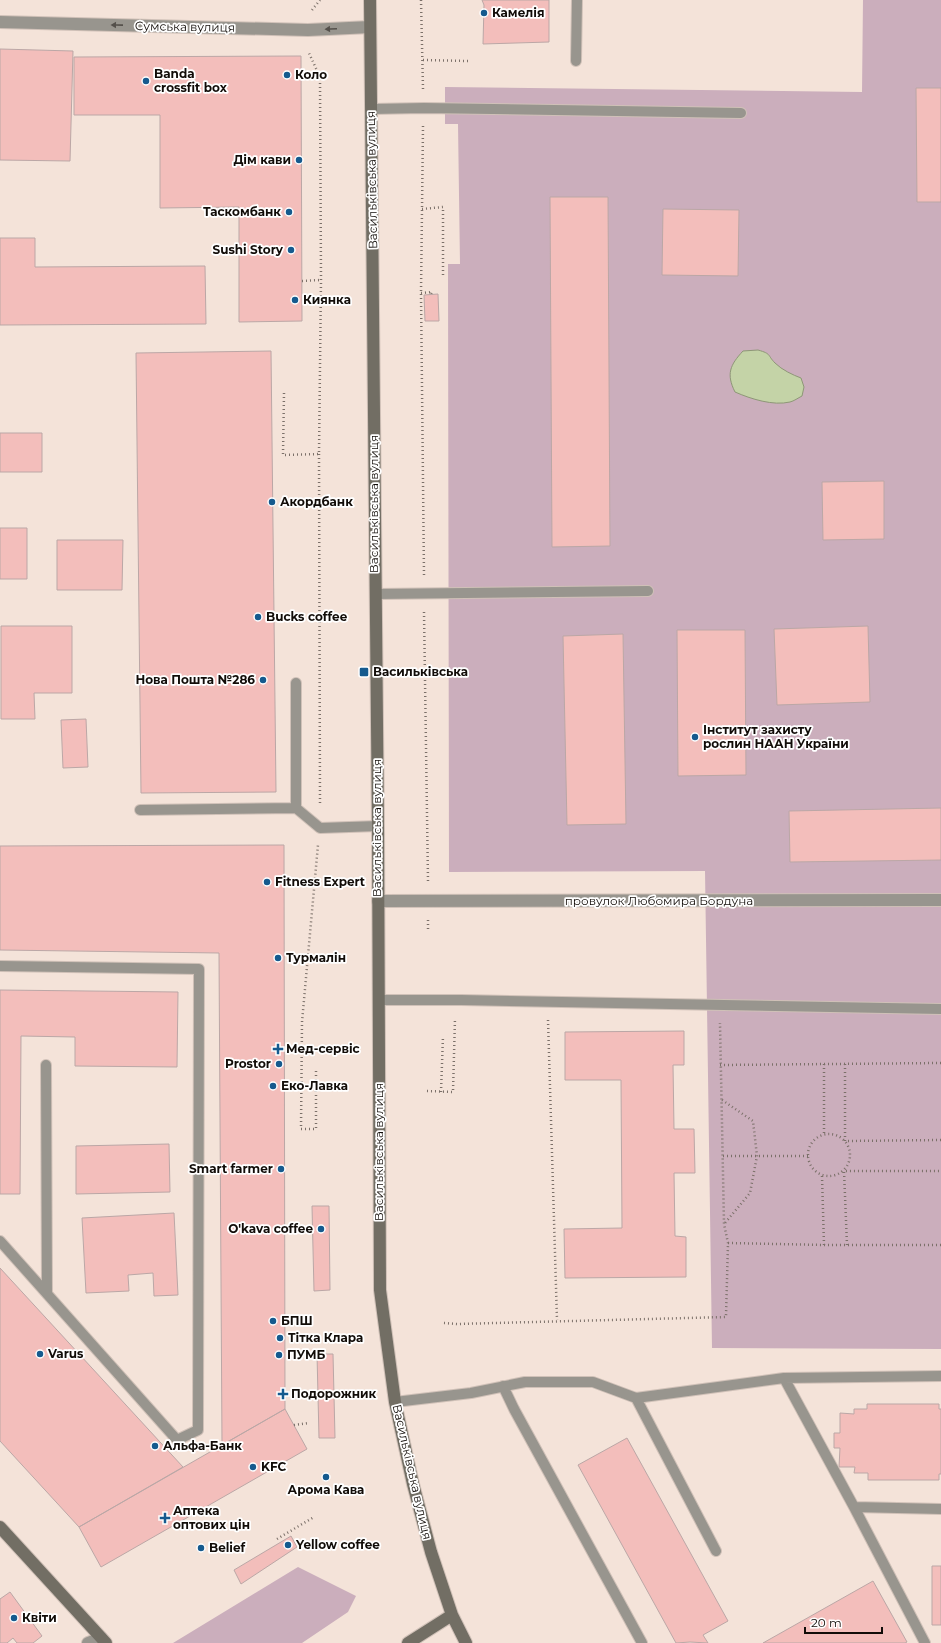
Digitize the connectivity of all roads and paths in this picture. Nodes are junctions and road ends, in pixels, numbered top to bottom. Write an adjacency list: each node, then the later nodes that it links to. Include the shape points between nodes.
1 (320, 0): 5 (path)
2 (370, 0): 7 (main road, Васильківська вулиця)
3 (421, 0): 9 (path)
4 (577, 0): 10 (lane)
5 (308, 14)
6 (0, 22): 7 (street, Сумська вулиця, one-way to 6, via 308,30)
7 (370, 27): 13 (main road, Васильківська вулиця)
8 (308, 51): 17 (path, via 320,77)
9 (423, 60): 11 (path); 12 (path)
10 (576, 61)
11 (468, 62)
12 (424, 108): 13 (lane); 14 (lane); 15 (path)
13 (371, 109): 24 (main road, Васильківська вулиця)
14 (741, 113)
15 (422, 209): 16 (path, via 443,207); 19 (path)
16 (443, 275)
17 (321, 280): 18 (path); 21 (path, via 319,454 283,455)
18 (302, 281)
19 (421, 293): 20 (path, via 432,292); 23 (path)
20 (431, 294)
21 (284, 392)
22 (648, 591): 23 (lane)
23 (424, 593): 24 (lane); 29 (path)
24 (375, 594): 28 (main road, Васильківська вулиця)
25 (296, 683): 26 (lane)
26 (296, 808): 27 (lane); 28 (lane, via 320,828)
27 (140, 810)
28 (378, 826): 31 (main road, Васильківська вулиця)
29 (428, 887)
30 (941, 900): 31 (street, провулок Любомира Бордуна)
31 (378, 901): 33 (main road, Васильківська вулиця)
32 (0, 966): 64 (lane, via 199,969 198,1430 177,1440)
33 (378, 1000): 34 (lane); 71 (main road, Васильківська вулиця, via 380,1290)
34 (547, 1002): 35 (lane); 65 (path)
35 (720, 1005): 36 (lane); 43 (path)
36 (941, 1009)
37 (448, 1017): 46 (path, via 455,1018 453,1092)
38 (443, 1036): 46 (path)
39 (941, 1063): 42 (path)
40 (46, 1064): 64 (lane)
41 (824, 1064): 42 (path); 43 (path); 49 (path)
42 (845, 1064): 51 (path)
43 (720, 1065): 47 (path)
44 (316, 1071): 48 (path)
45 (427, 1091): 46 (path)
46 (441, 1092)
47 (722, 1100): 52 (path); 53 (path, via 752,1121)
48 (316, 1129)
49 (824, 1134): 51 (path, via 835,1135); 54 (path, via 812,1142)
50 (941, 1140): 51 (path)
51 (845, 1141): 55 (path, via 850,1156)
52 (723, 1156): 53 (path); 58 (path)
53 (757, 1156): 54 (path); 58 (path, via 750,1193)
54 (808, 1156): 57 (path, via 812,1168)
55 (844, 1171): 56 (path); 57 (path, via 833,1176); 63 (path)
56 (941, 1171)
57 (822, 1176): 62 (path)
58 (724, 1224): 60 (path)
59 (0, 1242): 64 (lane)
60 (728, 1243): 62 (path); 65 (path, via 726,1317)
61 (941, 1244): 63 (path)
62 (824, 1245): 63 (path)
63 (846, 1245)
64 (47, 1294)
65 (557, 1320): 66 (path)
66 (444, 1323)
67 (941, 1376): 68 (lane)
68 (784, 1378): 70 (lane); 74 (lane)
69 (503, 1386): 70 (lane, via 525,1382 593,1382); 71 (lane); 85 (lane)
70 (636, 1398): 79 (lane)
71 (395, 1402): 80 (main road, Васильківська вулиця, via 431,1552)
72 (309, 1423): 73 (path)
73 (294, 1425)
74 (854, 1507): 75 (lane); 86 (lane)
75 (941, 1509)
76 (314, 1517): 78 (path)
77 (0, 1527): 81 (main road)
78 (277, 1538)
79 (716, 1551)
80 (452, 1615): 83 (main road); 84 (main road, Васильківська вулиця)
81 (103, 1640): 82 (street)
82 (88, 1643)
83 (408, 1643)
84 (466, 1643)
85 (642, 1643)
86 (925, 1643)

